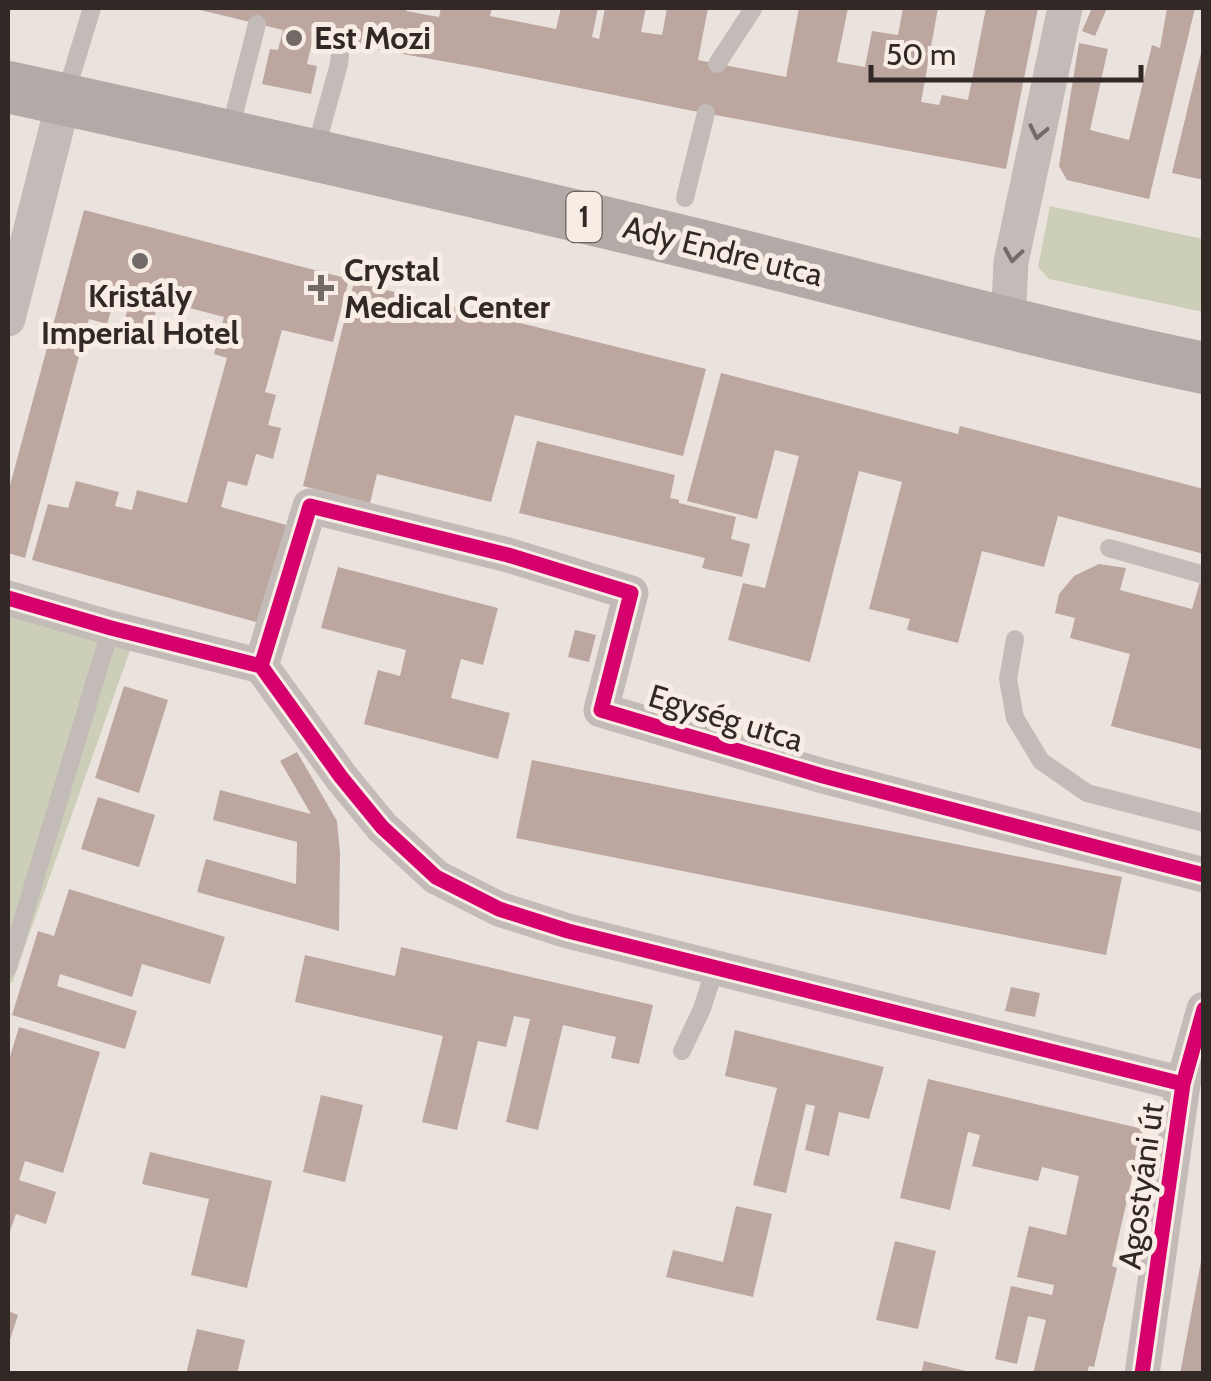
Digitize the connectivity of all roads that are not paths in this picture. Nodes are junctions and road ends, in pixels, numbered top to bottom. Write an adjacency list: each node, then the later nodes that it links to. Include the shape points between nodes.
1 (92, 8): 8 (lane)
2 (1066, 8): 14 (street, one-way to 14, via 1011,262)
3 (753, 9): 6 (lane)
4 (256, 24): 10 (lane)
5 (341, 44): 11 (lane)
6 (717, 64)
7 (8, 87): 8 (main road, Ady Endre utca / 1)
8 (64, 99): 10 (main road, Ady Endre utca / 1); 13 (street)
9 (706, 113): 12 (lane)
10 (228, 137): 11 (main road, Ady Endre utca / 1)
11 (313, 156): 14 (main road, Ady Endre utca / 1)
12 (685, 198)
13 (8, 319)
14 (1008, 324): 15 (main road, Ady Endre utca / 1)
15 (1204, 368)
16 (1109, 548): 17 (lane)
17 (1201, 574)
18 (8, 598): 19 (street)
19 (111, 628): 21 (street); 24 (lane)
20 (1015, 640): 22 (lane, via 1008,679 1015,718 1041,761 1087,793)
21 (261, 666): 23 (street, Egység utca, via 310,506 631,594 600,710 823,776); 25 (street, via 382,827 436,878 500,909)
22 (1204, 823)
23 (1204, 874)
24 (8, 964)
25 (715, 968): 27 (lane); 28 (street)
26 (1204, 1009): 28 (street, Agostyáni út)
27 (682, 1051)
28 (1183, 1084): 29 (street, Agostyáni út)
29 (1142, 1374)

